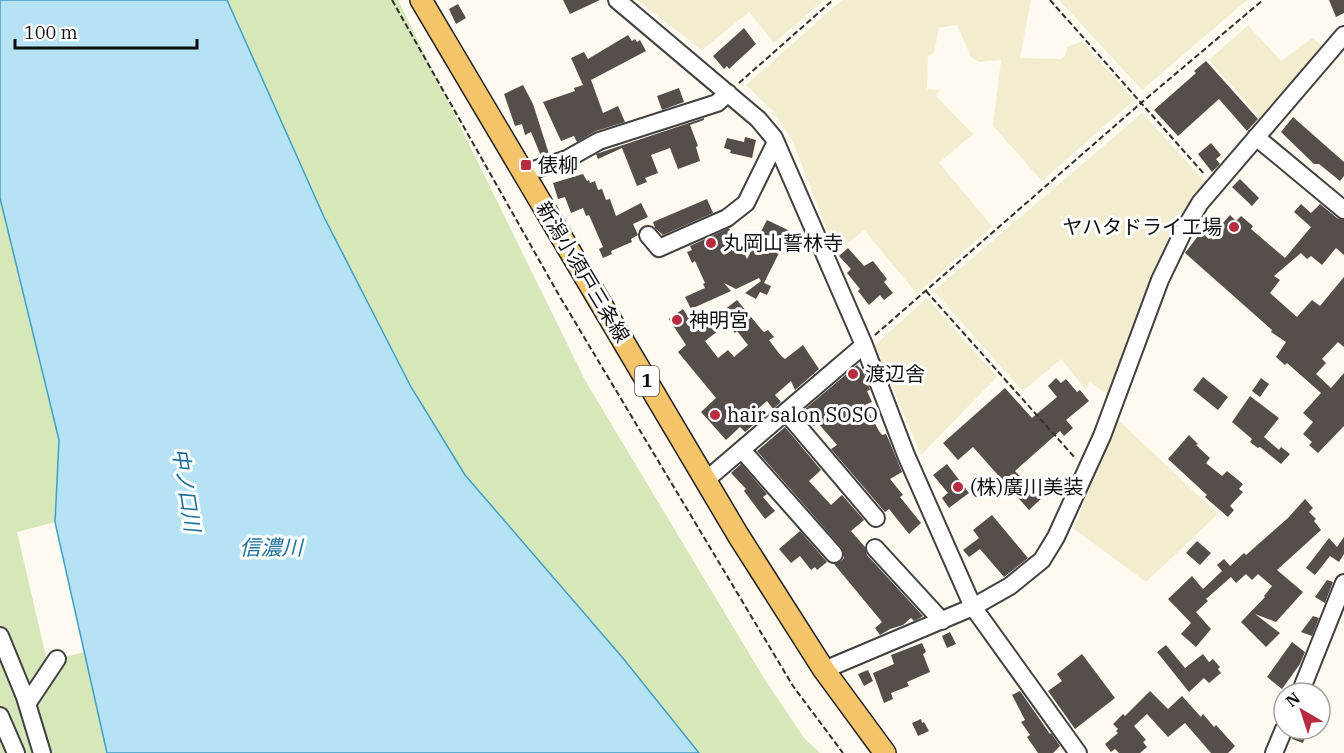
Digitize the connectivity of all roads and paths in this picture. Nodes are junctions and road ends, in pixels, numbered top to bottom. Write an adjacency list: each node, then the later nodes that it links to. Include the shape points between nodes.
1 (392, 0): 36 (path, via 560,297 670,481 793,686)
2 (422, 0): 12 (main road, 新潟小須戸三条線 / 1)
3 (617, 0): 8 (street)
4 (833, 0): 8 (path)
5 (1050, 0): 9 (path)
6 (1263, 0): 9 (path)
7 (1344, 35): 10 (street)
8 (728, 93): 11 (street, via 767,127); 12 (street, via 717,103 599,141 567,159)
9 (1141, 104): 13 (path); 16 (path)
10 (1256, 137): 13 (street); 14 (street)
11 (776, 142): 15 (street, via 746,203 727,218 659,248); 17 (street)
12 (524, 173): 21 (main road, 新潟小須戸三条線 / 1)
13 (1215, 185): 20 (street, via 1184,230 1160,280)
14 (1344, 210)
15 (648, 235)
16 (926, 291): 17 (path); 20 (path)
17 (864, 345): 18 (street); 26 (street, via 906,455)
18 (786, 412): 19 (street); 22 (street)
19 (742, 450): 21 (street); 24 (street)
20 (1086, 470): 26 (street, via 1042,560 1010,586)
21 (706, 480): 30 (main road, 新潟小須戸三条線 / 1)
22 (876, 518)
23 (875, 548): 27 (street)
24 (834, 554)
25 (1344, 583): 31 (street)
26 (973, 607): 27 (street); 38 (street)
27 (942, 621): 30 (street)
28 (0, 636): 32 (street)
29 (57, 659): 32 (street)
30 (824, 670): 37 (main road, 新潟小須戸三条線 / 1)
31 (1305, 681)
32 (27, 704): 35 (street)
33 (0, 716): 34 (street)
34 (16, 753)
35 (42, 753)
36 (843, 753)
37 (885, 753)
38 (1078, 753)

